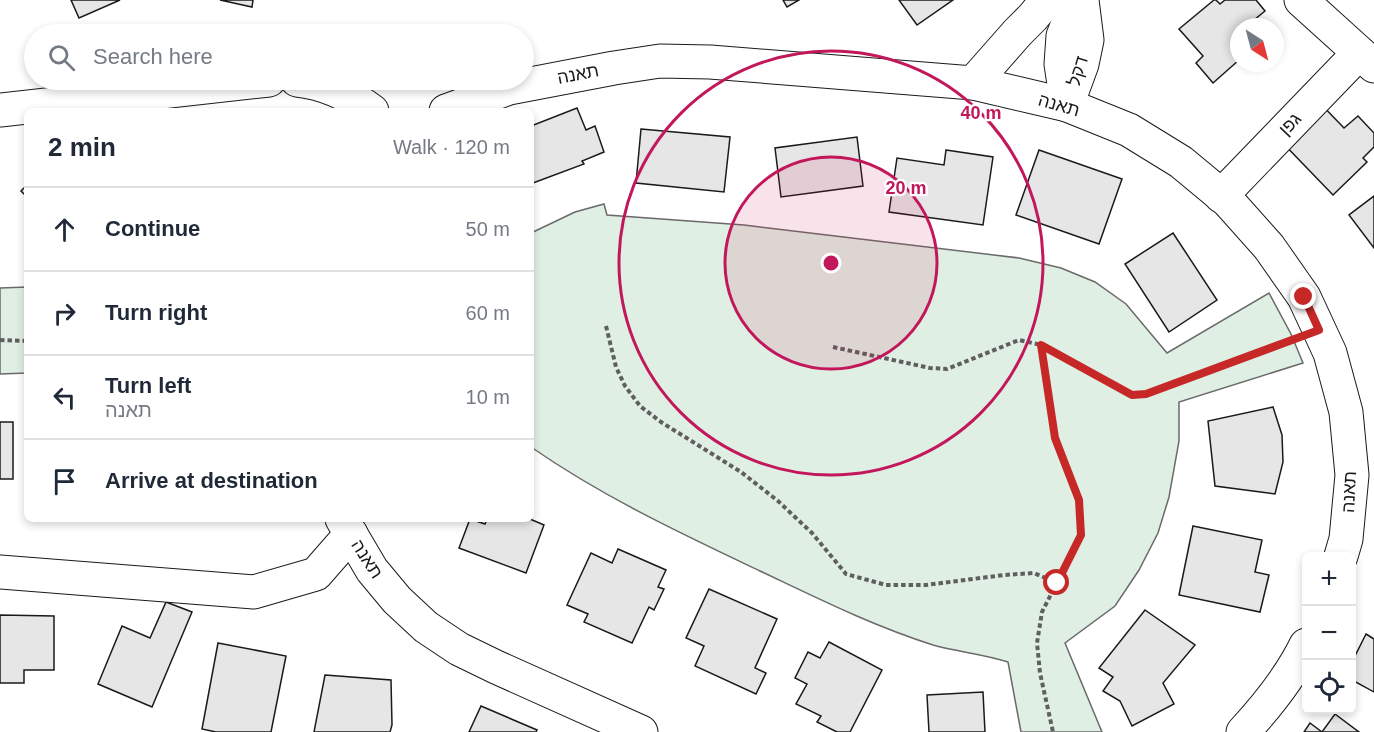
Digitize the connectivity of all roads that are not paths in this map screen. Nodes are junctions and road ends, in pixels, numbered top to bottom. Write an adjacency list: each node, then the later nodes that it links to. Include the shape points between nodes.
1 (1047, 0): 7 (street)
2 (1077, 0): 11 (street, דקל, via 1063,36 1061,64)
3 (1082, 0): 11 (street, דקל, via 1087,40)
4 (1301, 0): 5 (street, גפן)
5 (1367, 60): 15 (street, גפן)
6 (534, 83): 7 (street, תאנה, via 660,61)
7 (973, 83): 11 (street, תאנה)
8 (179, 90): 14 (street)
9 (337, 90): 12 (street)
10 (504, 90): 13 (street, תאנה)
11 (1067, 105): 15 (street, תאנה, via 1129,130 1181,162)
12 (367, 108)
13 (454, 108)
14 (0, 110)
15 (1221, 196): 17 (street, תאנה, via 1269,247 1304,297 1330,353 1346,412 1352,475)
16 (346, 526): 18 (street, תאנה, via 316,574 254,592); 20 (street, תאנה, via 372,570 426,627 496,668)
17 (1342, 552)
18 (0, 572)
19 (1302, 655): 21 (street, via 1268,705)
20 (641, 732)
21 (1243, 732)

